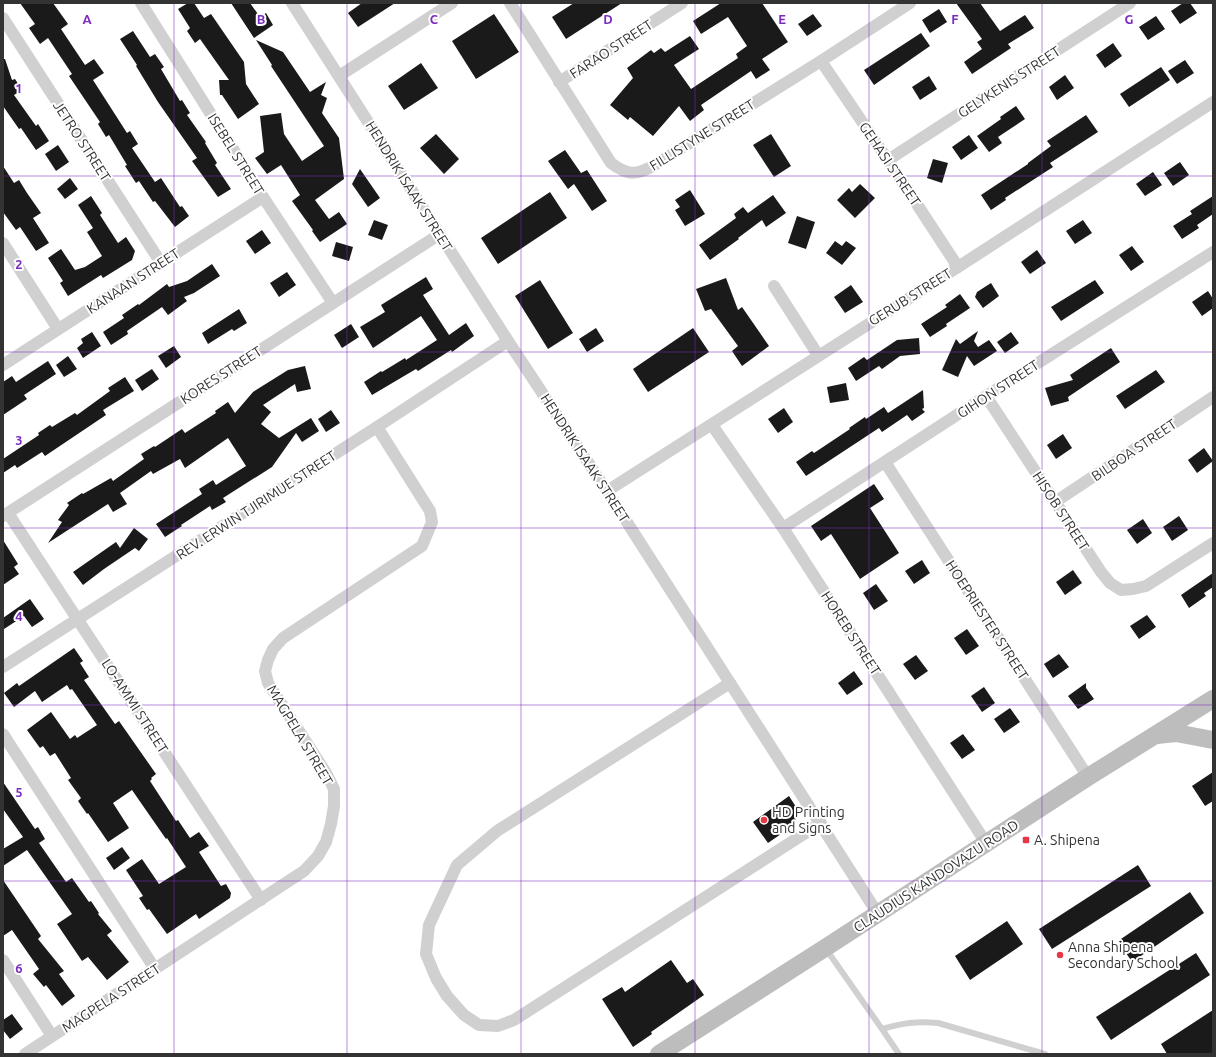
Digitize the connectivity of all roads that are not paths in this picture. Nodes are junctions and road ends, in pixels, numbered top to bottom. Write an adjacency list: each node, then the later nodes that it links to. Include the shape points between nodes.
1 (141, 3): 14 (street, ISEBEL STREET)
2 (292, 3): 10 (street, HENDRIK ISAAK STREET)
3 (452, 3): 10 (street)
4 (510, 3): 11 (street, FILLISTYNE STREET)
5 (682, 3): 11 (street, FARAO STREET)
6 (910, 3): 9 (street, FILLISTYNE STREET)
7 (1130, 3): 13 (street, GELYKENIS STREET)
8 (3, 18): 18 (street, JETRO STREET)
9 (821, 61): 11 (street, FILLISTYNE STREET, via 643,172 632,174 621,171 611,163); 13 (street, GEHASI STREET)
10 (339, 76): 15 (street, HENDRIK ISAAK STREET)
11 (560, 82)
12 (1213, 102): 19 (street, GERUB STREET)
13 (888, 160): 19 (street, GEHASI STREET)
14 (264, 197): 18 (street, KANAAN STREET); 21 (street, ISEBEL STREET)
15 (440, 234): 21 (street, KORES STREET); 23 (street, HENDRIK ISAAK STREET)
16 (3, 243): 22 (street)
17 (1213, 252): 26 (street, GIHON STREET)
18 (161, 263): 22 (street, KANAAN STREET)
19 (958, 267): 24 (street, GERUB STREET)
20 (774, 286): 24 (street)
21 (333, 303): 33 (street, KORES STREET)
22 (58, 329): 25 (street, KANAAN STREET)
23 (508, 341): 29 (street, REV. ERWIN TJIRIMUE STREET); 31 (street, HENDRIK ISAAK STREET)
24 (818, 355): 28 (street, GERUB STREET)
25 (3, 365)
26 (986, 396): 30 (street, GIHON STREET); 32 (street, HISOB STREET)
27 (1213, 397): 32 (street, BILBOA STREET)
28 (712, 425): 31 (street, GERUB STREET); 34 (street, HOREB STREET)
29 (377, 427): 36 (street, REV. ERWIN TJIRIMUE STREET); 46 (street, MAGPELA STREET, via 430,510 432,522 422,546 283,638 273,649 265,671 268,683 326,773 334,789 334,806 326,842 318,856 304,871)
30 (885, 462): 34 (street, GIHON STREET); 43 (street, HOEPRIESTER STREET)
31 (607, 491): 38 (street, HENDRIK ISAAK STREET)
32 (1056, 502): 35 (street, HISOB STREET, via 1100,572 1110,583 1122,590 1146,586)
33 (6, 514): 36 (street, LO-AMMI STREET)
34 (783, 528): 45 (street, HOREB STREET)
35 (1213, 543)
36 (78, 619): 37 (street, REV. ERWIN TJIRIMUE STREET); 46 (street, LO-AMMI STREET)
37 (3, 667)
38 (730, 683): 44 (street, HENDRIK ISAAK STREET); 44 (street, via 497,831 457,864 429,925 426,954 447,996 464,1015 479,1025 498,1026 514,1020)
39 (1213, 699): 41 (street, CLAUDIUS KANDOVAZU ROAD)
40 (3, 734): 50 (street)
41 (1154, 736): 42 (street, via 1176,733); 43 (street, CLAUDIUS KANDOVAZU ROAD)
42 (1213, 740)
43 (1088, 777): 45 (street, CLAUDIUS KANDOVAZU ROAD)
44 (821, 824): 47 (street, HENDRIK ISAAK STREET)
45 (986, 843): 47 (street, CLAUDIUS KANDOVAZU ROAD)
46 (261, 900): 50 (street, MAGPELA STREET)
47 (878, 914): 48 (street, CLAUDIUS KANDOVAZU ROAD)
48 (825, 948): 51 (lane); 54 (street, CLAUDIUS KANDOVAZU ROAD)
49 (3, 960): 52 (street)
50 (155, 969): 52 (street, MAGPELA STREET)
51 (882, 1029): 55 (lane); 56 (lane, via 903,1023 938,1023)
52 (52, 1036): 53 (street, MAGPELA STREET)
53 (25, 1054)
54 (659, 1054)
55 (899, 1054)
56 (1045, 1054)

